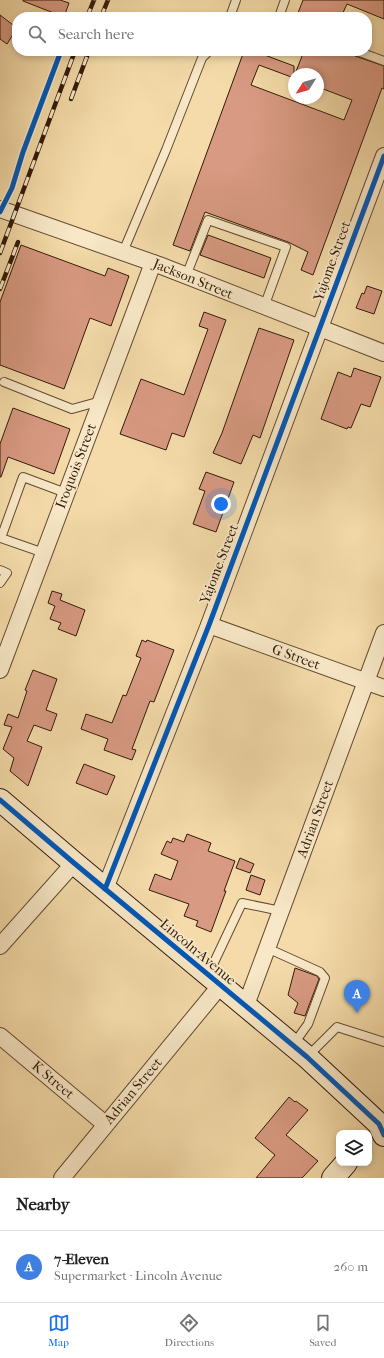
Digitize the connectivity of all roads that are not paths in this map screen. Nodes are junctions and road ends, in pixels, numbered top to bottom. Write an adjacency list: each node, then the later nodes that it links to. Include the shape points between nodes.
1 (236, 0): 3 (lane)
2 (285, 0): 4 (lane)
3 (232, 12)
4 (281, 12)
5 (204, 56): 10 (lane)
6 (370, 56): 7 (lane)
7 (384, 61)
8 (384, 156): 14 (street, Yajome Street)
9 (0, 209): 10 (street, Jackson Street)
10 (123, 252): 11 (street, Jackson Street)
11 (153, 263): 12 (street, Jackson Street); 17 (street, Iroquois Street)
12 (186, 276): 13 (street, Jackson Street); 13 (lane, via 208,220 286,247)
13 (264, 307): 14 (street, Jackson Street)
14 (320, 329): 15 (street, Jackson Street); 22 (street, Yajome Street)
15 (384, 354)
16 (4, 382): 17 (lane, via 72,408)
17 (102, 400): 18 (street, Iroquois Street)
18 (66, 493): 19 (street, Iroquois Street); 19 (lane, via 23,477 1,538)
19 (44, 553): 24 (street, Iroquois Street)
20 (0, 570): 21 (lane, via 7,573)
21 (0, 583)
22 (209, 625): 25 (street, G Street); 29 (street, Yajome Street)
23 (384, 632): 25 (street, Adrian Street)
24 (0, 670)
25 (366, 682): 26 (street, G Street); 30 (street, Adrian Street)
26 (384, 688)
27 (0, 800): 28 (main road, Lincoln Avenue)
28 (74, 864): 29 (main road, Lincoln Avenue); 31 (street)
29 (104, 889): 33 (main road, Lincoln Avenue)
30 (281, 911): 32 (street, Adrian Street); 33 (lane, via 242,903)
31 (0, 946)
32 (267, 948): 34 (street, Adrian Street); 37 (lane, via 320,972 325,978)
33 (214, 980): 34 (main road, Lincoln Avenue); 38 (street, Adrian Street)
34 (246, 1005): 37 (main road, Lincoln Avenue)
35 (0, 1036): 38 (street, K Street)
36 (384, 1042): 37 (lane, via 337,1027)
37 (300, 1052): 39 (main road, Lincoln Avenue)
38 (106, 1124): 41 (street, Adrian Street)
39 (380, 1126)
40 (343, 1166): 42 (main road)
41 (62, 1178)
42 (333, 1178)

